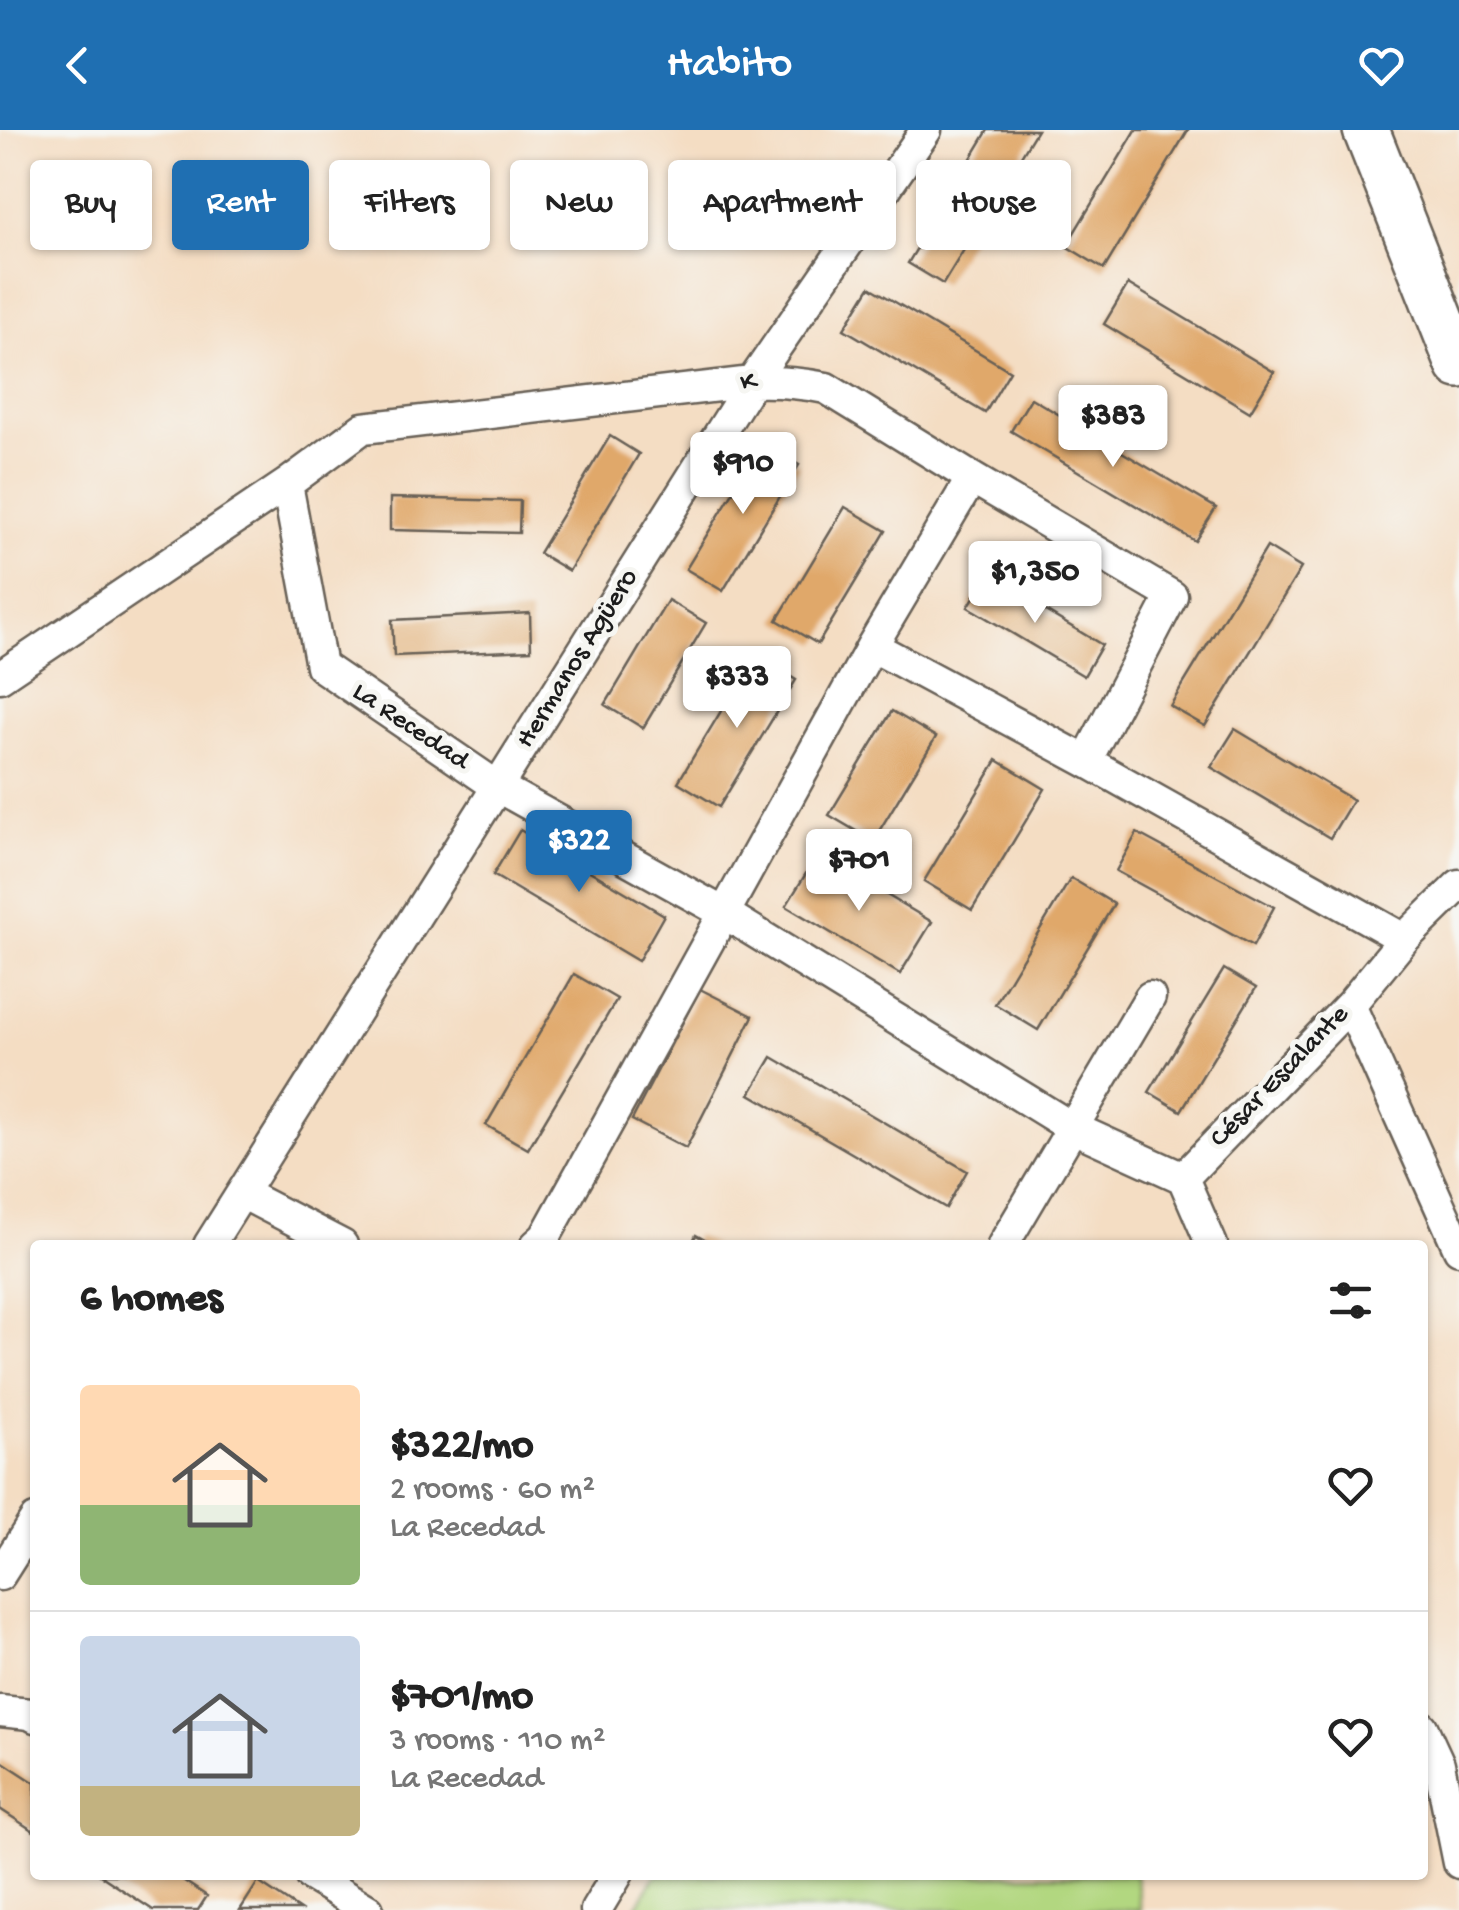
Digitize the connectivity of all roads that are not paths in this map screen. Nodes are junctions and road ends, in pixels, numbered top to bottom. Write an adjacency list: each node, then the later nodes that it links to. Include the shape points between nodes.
1 (926, 130): 4 (street, Hermanos Agüero)
2 (1366, 130): 3 (street)
3 (1459, 365)
4 (752, 382): 5 (street, K, via 826,388); 6 (street, K, via 364,428); 10 (street, Hermanos Agüero)
5 (972, 478): 7 (street); 9 (street, K, via 1172,596)
6 (287, 484): 8 (street, K); 10 (street, La Recedad, via 321,666)
7 (872, 646): 9 (street); 12 (street)
8 (0, 677)
9 (1086, 762): 13 (street)
10 (498, 787): 12 (street, La Recedad); 18 (street, Hermanos Agüero)
11 (1459, 884): 13 (street, César Escalante)
12 (724, 913): 16 (street, La Recedad); 21 (street)
13 (1404, 938): 15 (street, César Escalante)
14 (1150, 997): 16 (street)
15 (1350, 1005): 17 (street, César Escalante); 24 (street)
16 (1071, 1127): 17 (street); 22 (street)
17 (1183, 1178): 23 (street)
18 (242, 1193): 19 (street, Hermanos Agüero); 20 (street)
19 (212, 1240)
20 (332, 1240)
21 (542, 1240)
22 (1006, 1240)
23 (1210, 1240)
24 (1459, 1249)
25 (30, 1528): 26 (street)
26 (0, 1576)
27 (0, 1711): 28 (street)
28 (30, 1714)
29 (1428, 1739): 30 (street)
30 (1440, 1763): 31 (street)
31 (1459, 1862)
32 (318, 1880): 34 (street)
33 (615, 1880): 35 (street)
34 (368, 1910)
35 (596, 1910)

